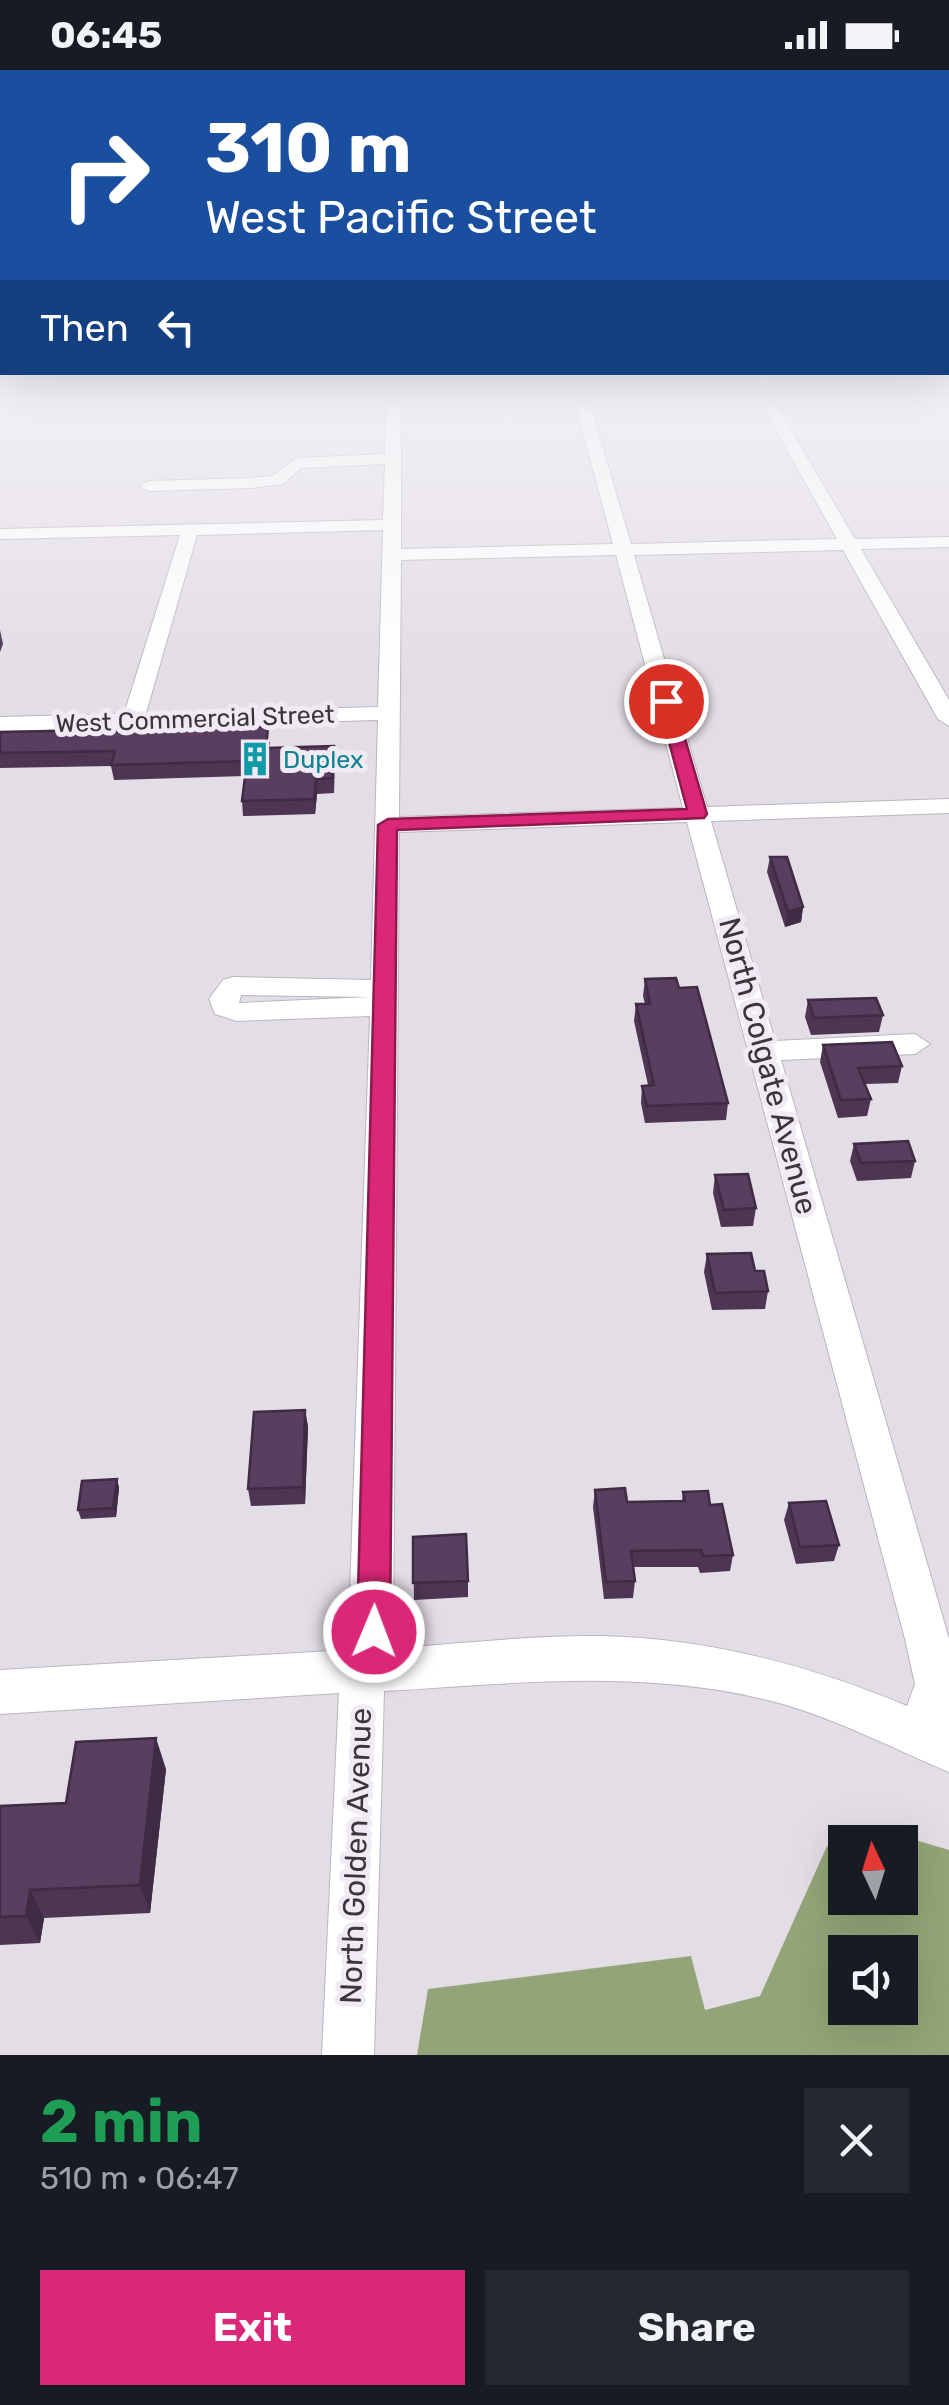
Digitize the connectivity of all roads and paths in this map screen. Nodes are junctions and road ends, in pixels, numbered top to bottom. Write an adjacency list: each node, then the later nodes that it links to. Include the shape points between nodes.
1 (391, 491): 4 (street, North Golden Avenue)
2 (607, 491): 9 (street, North Colgate Avenue)
3 (818, 491): 8 (street)
4 (390, 525): 5 (street); 10 (street, North Golden Avenue)
5 (190, 530): 6 (street); 13 (street)
6 (0, 534)
7 (949, 542): 8 (street)
8 (849, 544): 9 (street); 12 (street)
9 (623, 550): 10 (street); 16 (street, North Colgate Avenue)
10 (390, 555): 11 (street, North Golden Avenue)
11 (389, 714): 13 (street, West Commercial Street); 17 (street, North Golden Avenue)
12 (949, 719)
13 (133, 721): 14 (street, West Commercial Street)
14 (0, 724)
15 (949, 806): 16 (street)
16 (698, 814): 17 (street); 19 (street, North Colgate Avenue)
17 (388, 825): 21 (street, North Golden Avenue, via 374,1632)
18 (915, 1044): 19 (street)
19 (764, 1052): 20 (street, North Colgate Avenue)
20 (938, 1639): 23 (street, North Colgate Avenue)
21 (366, 1672): 22 (street); 23 (street, via 598,1657 688,1662 824,1692); 24 (street, North Golden Avenue, via 359,1706)
22 (0, 1692)
23 (934, 1742)
24 (348, 2055)

